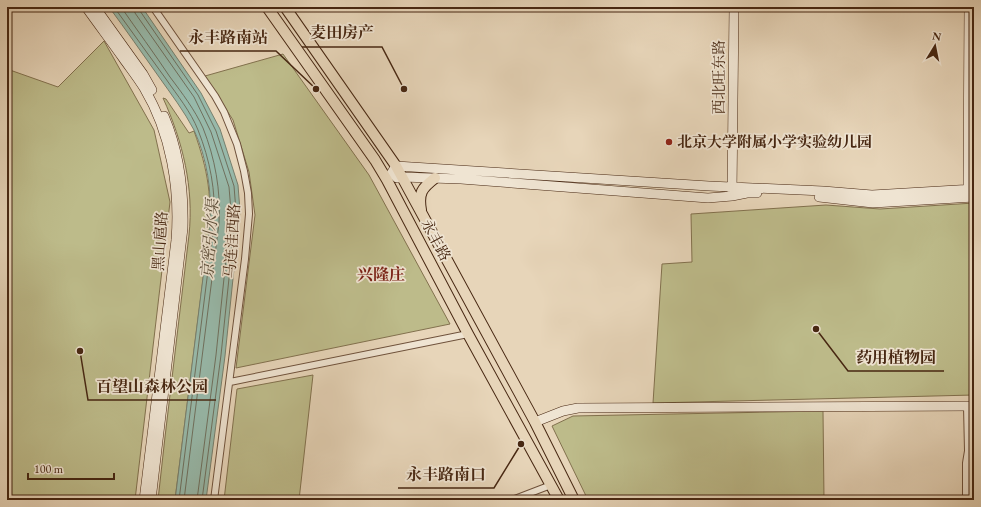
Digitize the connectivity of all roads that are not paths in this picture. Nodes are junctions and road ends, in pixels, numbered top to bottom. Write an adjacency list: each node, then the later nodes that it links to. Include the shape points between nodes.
1 (86, 7): 22 (street, 黑山扈路, via 140,81 150,99 166,138 177,196 176,240)
2 (95, 7): 23 (street, 黑山扈路, via 143,74 155,96 172,137 182,184 182,240)
3 (153, 7): 18 (street, 马连洼西路, via 224,112 237,144 244,171 249,214)
4 (267, 7): 12 (main road, 永丰路)
5 (285, 7): 9 (main road, 永丰路)
6 (734, 7): 14 (street, 西北旺东路)
7 (969, 7): 8 (street)
8 (971, 27): 13 (street)
9 (396, 166): 10 (main road, 永丰路); 12 (street); 14 (street)
10 (402, 177): 11 (street); 12 (street); 16 (main road, 永丰路)
11 (435, 178): 14 (street, via 708,198); 16 (main road, via 425,185 420,194)
12 (388, 180): 17 (main road, 永丰路)
13 (971, 189): 14 (street, via 872,195 823,191)
14 (732, 192): 15 (street, via 829,197 873,204)
15 (974, 197)
16 (422, 216): 20 (main road, 永丰路)
17 (468, 334): 18 (street); 21 (main road, 永丰路)
18 (230, 382): 24 (street, 马连洼西路)
19 (970, 406): 20 (street, via 578,408); 28 (street)
20 (535, 422): 27 (main road, 永丰路)
21 (551, 485): 25 (street); 26 (main road, 永丰路)
22 (144, 500)
23 (151, 500)
24 (214, 500)
25 (512, 500)
26 (559, 500)
27 (574, 500)
28 (966, 500)

